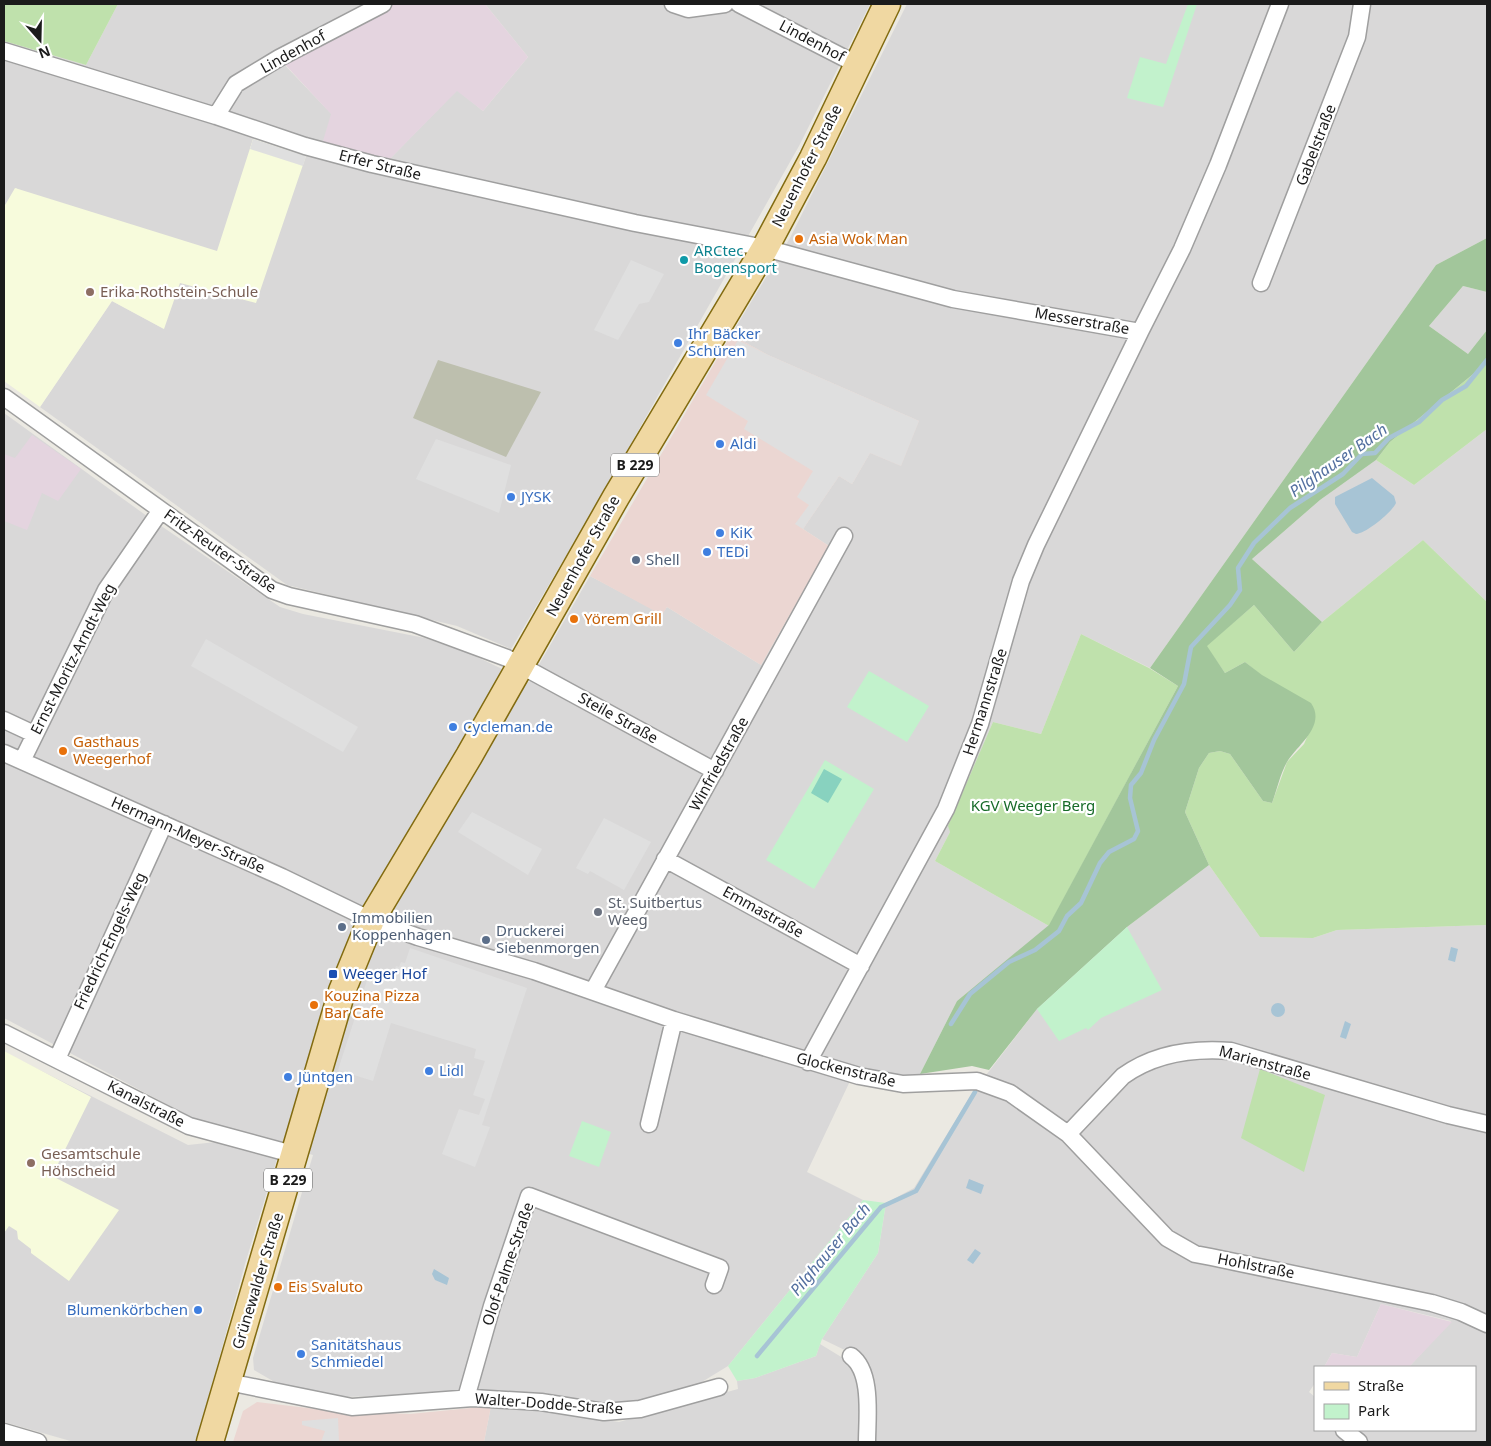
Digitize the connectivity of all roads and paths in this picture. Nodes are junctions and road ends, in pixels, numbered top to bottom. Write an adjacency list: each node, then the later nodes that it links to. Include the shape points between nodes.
1 (383, 4): 10 (street, Lindenhof, via 236,84)
2 (673, 4): 3 (street, via 688,9)
3 (725, 4)
4 (739, 4): 9 (street, Lindenhof)
5 (888, 4): 9 (main road, Neuenhofer Straße / B 229)
6 (1280, 4): 13 (street, Messerstraße, via 1218,165 1182,249)
7 (1362, 4): 12 (street, Gabelstraße, via 1357,37)
8 (4, 51): 10 (street, Erfer Straße)
9 (858, 65): 11 (main road, Neuenhofer Straße / B 229)
10 (216, 116): 11 (street, Erfer Straße, via 377,166)
11 (765, 248): 13 (street, Messerstraße, via 953,299); 17 (main road, Neuenhofer Straße / B 229)
12 (1261, 283)
13 (1140, 332): 26 (street, Hermannstraße, via 1021,581 980,724 946,809)
14 (4, 397): 15 (street, Fritz-Reuter-Straße)
15 (161, 510): 17 (street, Fritz-Reuter-Straße, via 278,593 414,624); 19 (street, Ernst-Moritz-Arndt-Weg, via 106,590)
16 (844, 536): 22 (street, Winfriedstraße)
17 (520, 665): 22 (street, Steile Straße); 25 (main road, Neuenhofer Straße / B 229)
18 (4, 720): 19 (street)
19 (34, 734): 21 (street, Ernst-Moritz-Arndt-Weg)
20 (4, 752): 21 (street, Hermann-Meyer-Straße)
21 (22, 761): 23 (street, Hermann-Meyer-Straße)
22 (715, 771): 24 (street, Winfriedstraße)
23 (164, 824): 25 (street, Hermann-Meyer-Straße); 30 (street, Friedrich-Engels-Weg)
24 (666, 859): 26 (street, Emmastraße); 27 (street, Winfriedstraße)
25 (371, 920): 27 (street, Glockenstraße); 35 (main road, Grünewalder Straße / B 229, via 348,974)
26 (860, 966): 31 (street, Hermannstraße)
27 (593, 991): 28 (street, Glockenstraße)
28 (674, 1020): 31 (street, Glockenstraße); 32 (street)
29 (4, 1033): 30 (street, Kanalstraße)
30 (57, 1059): 35 (street, Kanalstraße, via 189,1126)
31 (808, 1062): 34 (street, Glockenstraße, via 886,1083 963,1080 986,1083 1010,1092)
32 (649, 1124)
33 (1487, 1124): 34 (street, Marienstraße, via 1439,1113 1231,1051 1207,1049 1166,1055 1133,1069)
34 (1068, 1134): 37 (street, Hohlstraße, via 1167,1238 1182,1248 1432,1304)
35 (296, 1155): 39 (main road, Grünewalder Straße / B 229)
36 (714, 1285): 41 (street, Olof-Palme-Straße, via 720,1268 529,1196 492,1306)
37 (1487, 1324)
38 (851, 1356): 46 (street, via 860,1366 865,1381)
39 (228, 1382): 41 (street, Walter-Dodde-Straße, via 352,1407); 45 (main road, Grünewalder Straße / B 229)
40 (719, 1387): 41 (street, Walter-Dodde-Straße, via 640,1410 622,1412 541,1402)
41 (466, 1398)
42 (1345, 1431): 47 (street)
43 (4, 1432): 44 (street)
44 (38, 1442)
45 (210, 1442)
46 (867, 1442)
47 (1358, 1442)

